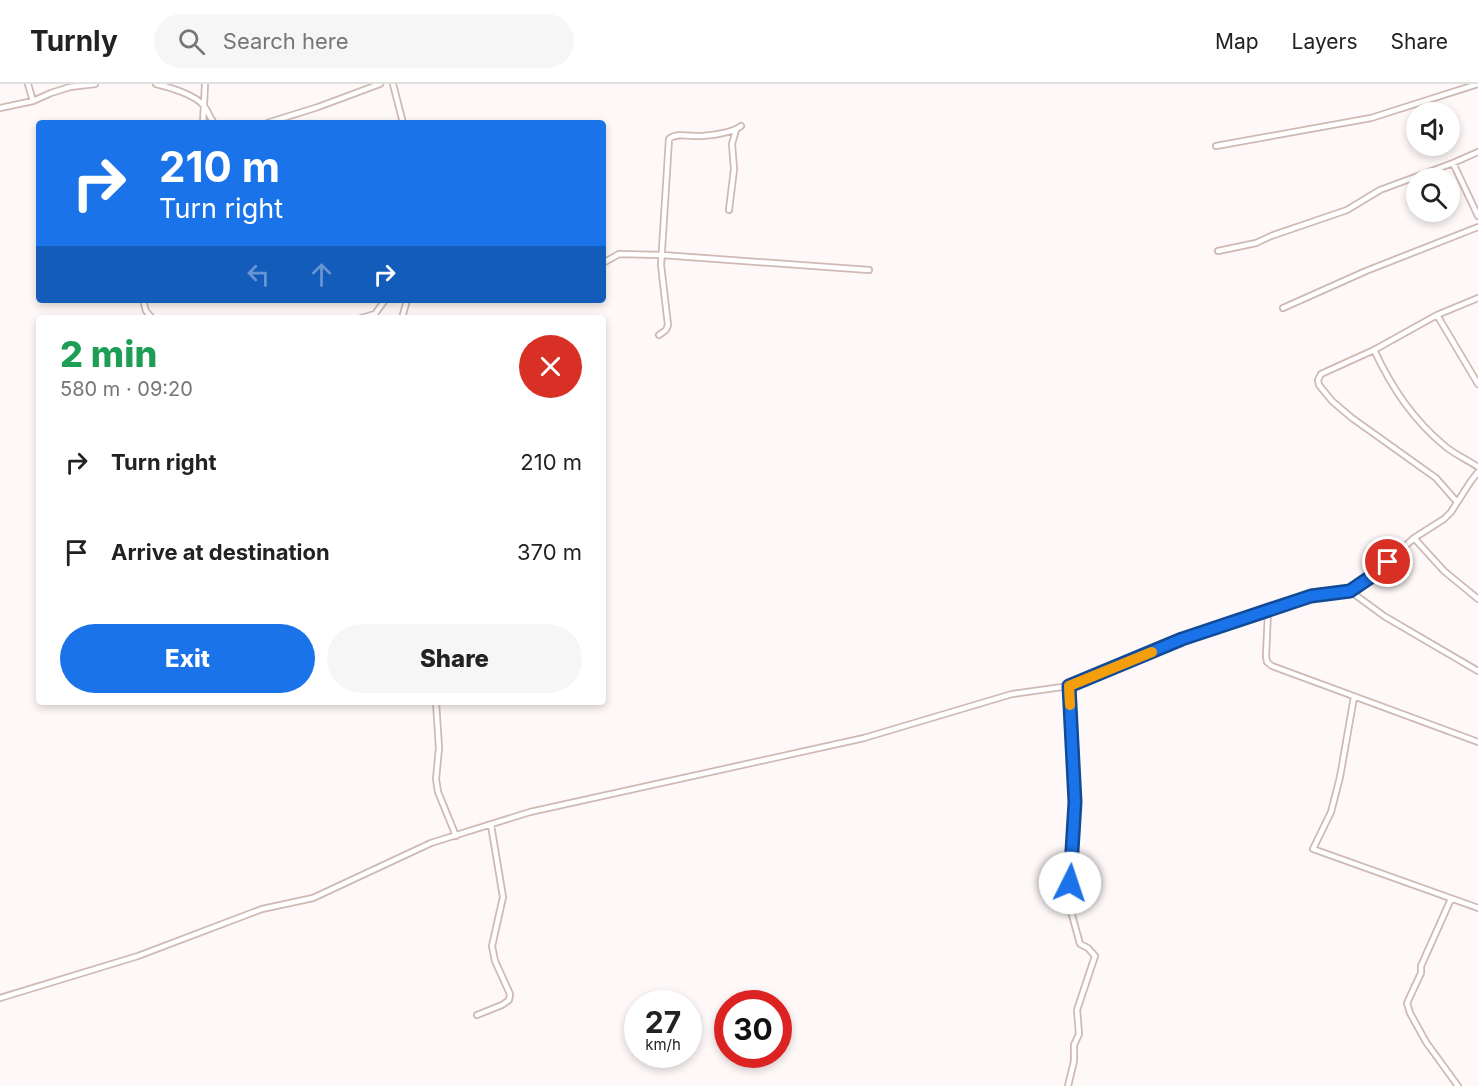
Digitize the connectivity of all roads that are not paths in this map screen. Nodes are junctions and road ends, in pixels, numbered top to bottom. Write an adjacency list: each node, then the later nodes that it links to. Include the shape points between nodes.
1 (28, 84): 9 (street)
2 (90, 84): 3 (street); 9 (street)
3 (95, 84)
4 (156, 84): 10 (street)
5 (205, 84): 10 (street)
6 (380, 84): 14 (street)
7 (393, 84): 15 (street)
8 (1478, 84): 16 (street, via 1371,118)
9 (33, 100): 11 (street)
10 (204, 105): 12 (street); 13 (street)
11 (0, 108)
12 (203, 120)
13 (212, 120)
14 (279, 120)
15 (402, 120)
16 (1216, 146)
17 (1478, 152): 18 (street)
18 (1453, 163): 20 (street); 22 (street, via 1380,190 1347,210 1256,243)
19 (729, 210): 23 (street, via 734,169 732,144 738,128 702,136 673,135 669,138)
20 (1478, 216)
21 (1478, 227): 28 (street)
22 (1218, 251)
23 (662, 255): 24 (street, via 619,254); 25 (street); 31 (street, via 668,325)
24 (606, 261)
25 (869, 270)
26 (1478, 298): 30 (street)
27 (383, 303): 29 (street)
28 (1282, 308)
29 (372, 315)
30 (1437, 315): 32 (street); 33 (street)
31 (659, 335)
32 (1374, 350): 34 (street, via 1399,396 1430,432); 36 (street, via 1321,374 1319,385 1352,418 1436,478)
33 (1477, 381)
34 (1478, 467)
35 (1478, 472): 36 (street)
36 (1457, 502): 37 (street, via 1444,519)
37 (1414, 538): 38 (street); 39 (street, via 1444,572)
38 (1350, 591): 40 (street, via 1311,596); 41 (street, via 1384,616)
39 (1478, 599)
40 (1268, 611): 42 (street, via 1182,639); 43 (street, via 1266,656 1272,666)
41 (1478, 671)
42 (1069, 686): 46 (street, via 1012,694 864,738 530,812); 52 (street, via 1075,802 1069,904 1080,944 1095,956 1077,1010 1079,1034)
43 (1354, 696): 45 (street); 48 (street, via 1331,812 1313,849)
44 (436, 705): 47 (street, via 436,779)
45 (1478, 742)
46 (491, 825): 47 (street); 51 (street, via 503,897 492,946 510,994 502,1005)
47 (456, 836): 50 (street, via 431,843 313,898 262,909 138,956)
48 (1451, 899): 49 (street); 53 (street, via 1407,1003 1426,1042)
49 (1478, 908)
50 (0, 998)
51 (477, 1015)
52 (1068, 1086)
53 (1458, 1086)

